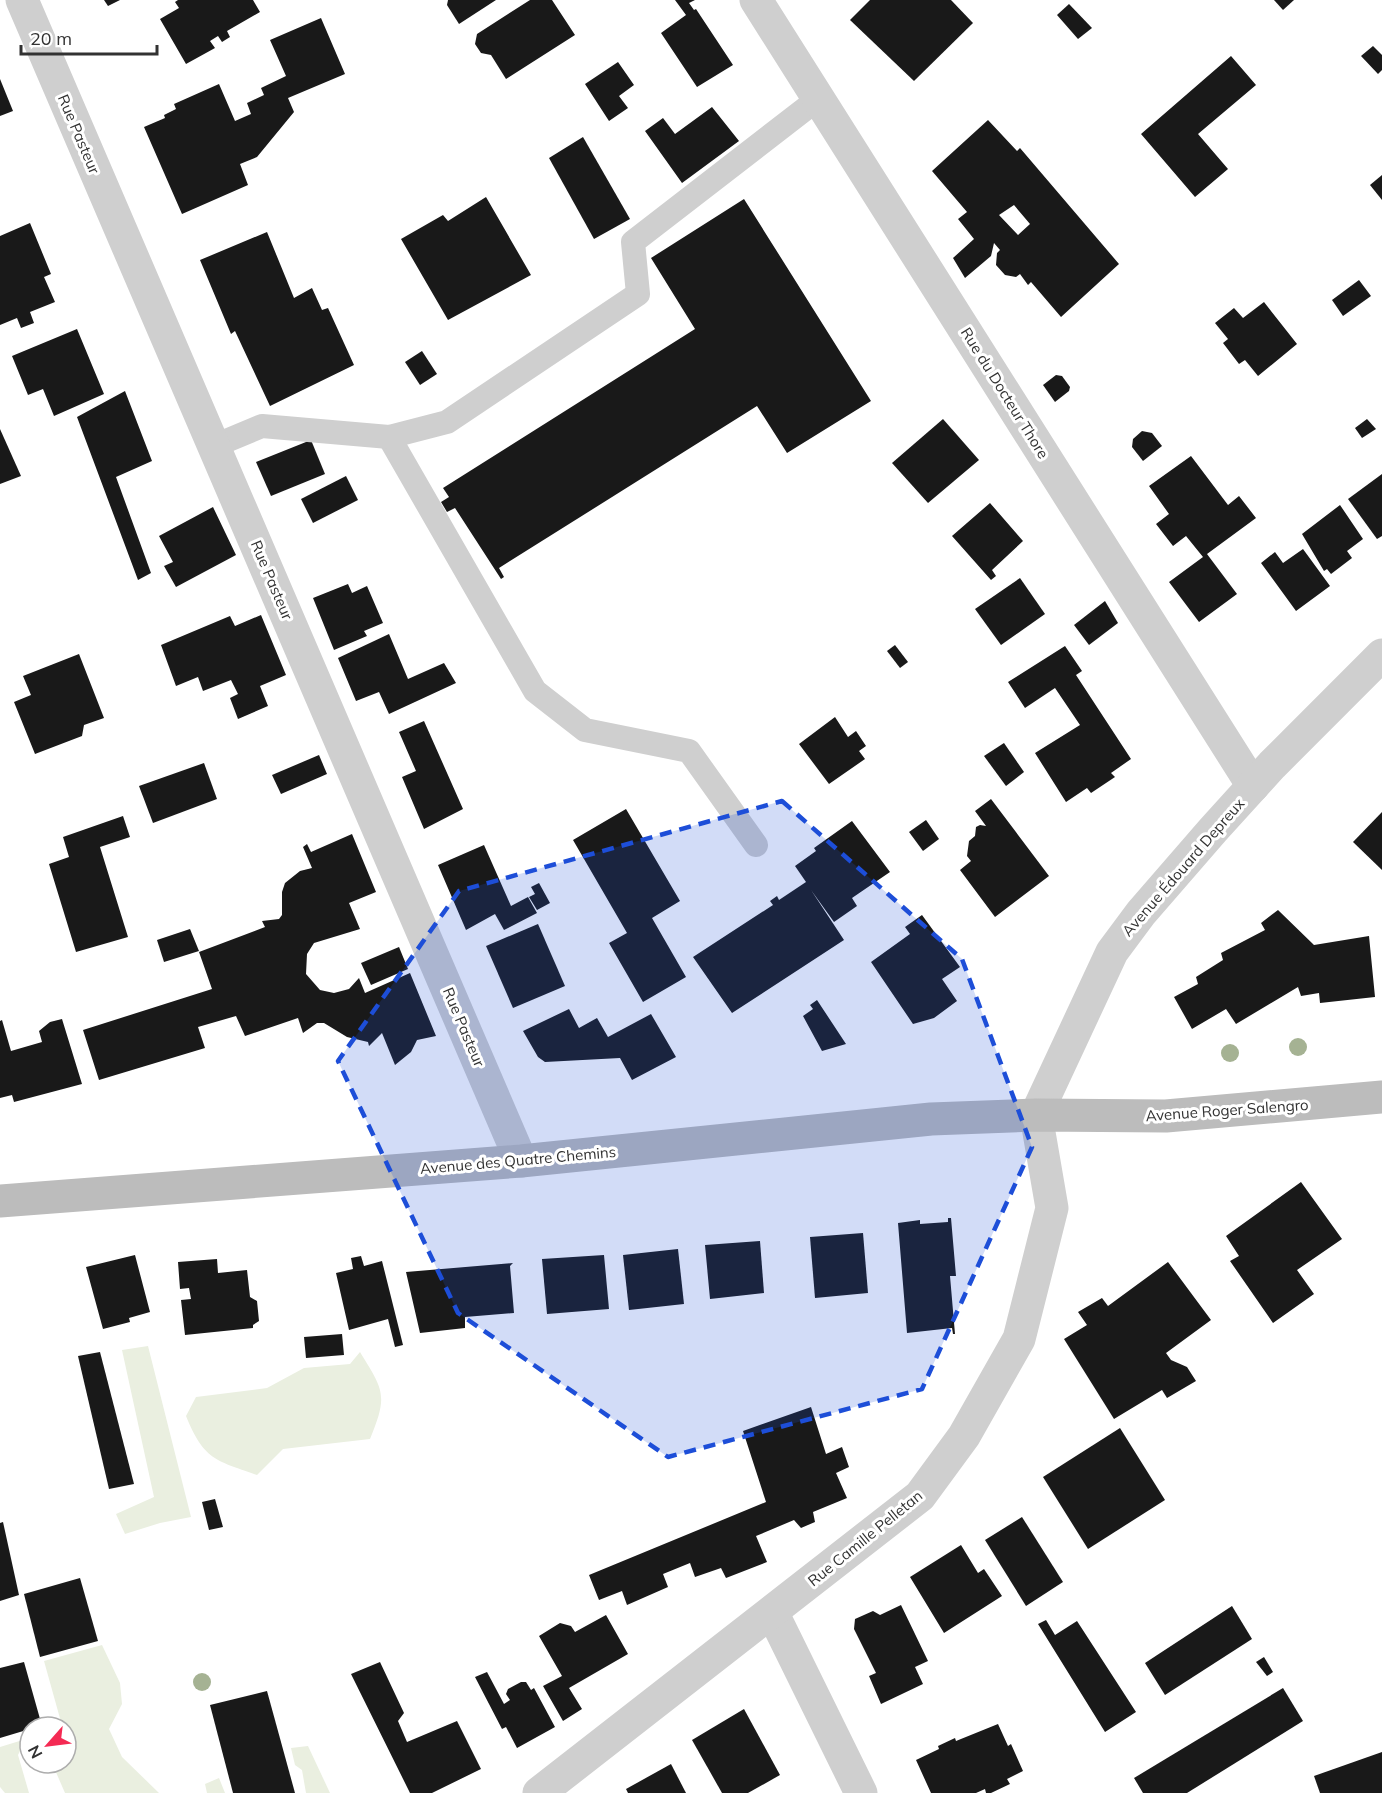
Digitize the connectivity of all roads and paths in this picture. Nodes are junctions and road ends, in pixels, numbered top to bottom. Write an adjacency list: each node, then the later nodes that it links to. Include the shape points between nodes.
1 (22, 0): 5 (street, Rue Pasteur)
2 (756, 0): 3 (street, Rue du Docteur Thore)
3 (818, 99): 4 (lane, via 633,242 638,294 447,422); 7 (street, Rue du Docteur Thore)
4 (389, 437): 5 (lane, via 262,426); 8 (lane, via 536,691 585,730 689,751)
5 (214, 446): 11 (street, Rue Pasteur)
6 (1382, 655): 7 (street, Avenue Édouard Depreux)
7 (1253, 786): 10 (street, Avenue Édouard Depreux, via 1141,913 1112,952)
8 (756, 845)
9 (1382, 1097): 10 (main road, Avenue Roger Salengro, via 1176,1116)
10 (1036, 1115): 11 (main road, Avenue des Quatre Chemins, via 931,1119); 13 (street, Rue Camille Pelletan, via 1052,1208 1019,1339 964,1436 920,1496)
11 (521, 1161): 12 (main road, Avenue des Quatre Chemins)
12 (0, 1201)
13 (772, 1612): 14 (street, Rue Camille Pelletan); 15 (street)
14 (539, 1793)
15 (861, 1793)

